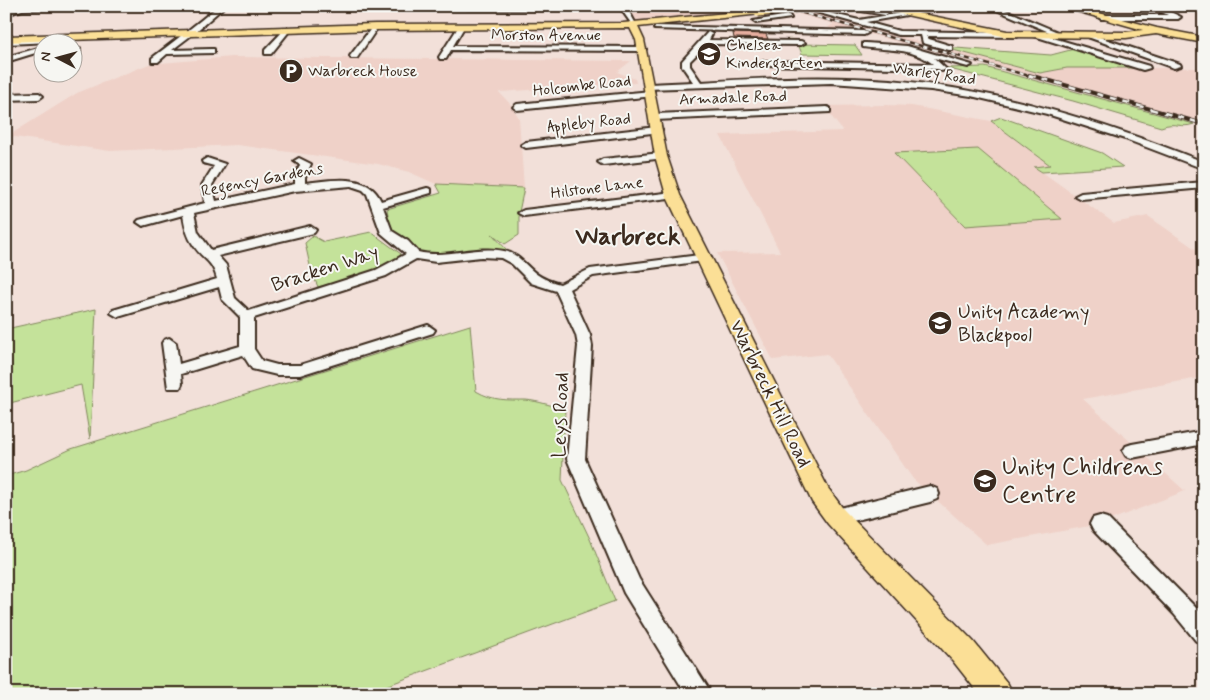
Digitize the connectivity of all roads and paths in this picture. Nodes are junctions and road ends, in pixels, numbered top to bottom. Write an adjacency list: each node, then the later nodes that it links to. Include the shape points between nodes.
1 (107, 6): 9 (street)
2 (222, 6): 30 (street)
3 (797, 6): 12 (street)
4 (869, 6): 14 (main road)
5 (957, 6): 14 (street)
6 (990, 6): 35 (street)
7 (1062, 6): 18 (main road)
8 (1152, 6): 18 (street, via 1178,17)
9 (25, 7): 13 (street)
10 (564, 7): 11 (street); 17 (street); 20 (street)
11 (623, 7): 26 (street)
12 (813, 9): 15 (main road, bridge); 16 (street, via 856,8); 19 (street)
13 (6, 13)
14 (907, 14): 16 (street); 29 (main road)
15 (757, 16): 26 (main road); 27 (street, via 786,17)
16 (892, 16): 19 (street)
17 (463, 17): 21 (main road); 22 (main road); 44 (street)
18 (1101, 17): 25 (main road)
19 (858, 22): 32 (street, via 890,31)
20 (567, 24)
21 (375, 27): 23 (main road); 52 (street)
22 (579, 27): 26 (main road)
23 (288, 29): 30 (main road); 49 (street)
24 (708, 29): 26 (street, Morston Avenue); 27 (street, Morston Avenue); 41 (street)
25 (1145, 29): 28 (main road); 33 (main road)
26 (649, 30): 44 (street, Morston Avenue); 63 (main road, Warbreck Hill Road)
27 (792, 31): 31 (street, Morston Avenue); 41 (street, via 801,43)
28 (1156, 31): 33 (main road); 39 (main road)
29 (982, 32): 32 (street); 34 (main road)
30 (189, 33): 37 (main road); 48 (street)
31 (864, 33)
32 (920, 34): 45 (street, via 926,41)
33 (1132, 34): 36 (main road)
34 (1036, 35): 35 (main road); 60 (street)
35 (1059, 35): 36 (main road)
36 (1087, 35): 59 (street)
37 (82, 37)
38 (32, 40): 42 (main road)
39 (1204, 40)
40 (32, 42): 42 (street)
41 (705, 42): 62 (street, via 685,63)
42 (7, 43): 46 (street)
43 (866, 45): 51 (street, via 907,47)
44 (449, 48): 53 (street)
45 (949, 48)
46 (32, 49)
47 (211, 51): 48 (street)
48 (163, 52): 55 (street)
49 (268, 52)
50 (32, 54): 54 (street)
51 (925, 54): 57 (street); 58 (street, via 941,68)
52 (354, 56)
53 (443, 57)
54 (6, 60)
55 (155, 60)
56 (767, 61): 58 (street)
57 (968, 65)
58 (854, 66): 61 (street)
59 (1177, 66)
60 (1146, 68)
61 (866, 81): 62 (street, Warley Road); 76 (street, Warley Road, via 941,88 1004,100 1123,135)
62 (698, 84): 63 (street, Warley Road)
63 (650, 90): 66 (street, Holcombe Road); 68 (main road, Warbreck Hill Road)
64 (39, 96): 65 (street)
65 (6, 97)
66 (517, 107)
67 (827, 110): 68 (street, Armadale Road)
68 (656, 124): 69 (street, Appleby Road); 70 (main road, Warbreck Hill Road)
69 (526, 145)
70 (661, 156): 74 (street); 80 (main road, Warbreck Hill Road)
71 (234, 160): 75 (street)
72 (319, 161): 78 (street, via 303,163)
73 (207, 162): 75 (street)
74 (603, 162)
75 (220, 164): 83 (street, via 207,186)
76 (1204, 166)
77 (1204, 185): 81 (street)
78 (300, 186): 82 (street, Regency Gardens, via 356,183 367,188); 83 (street, Regency Gardens)
79 (427, 191): 82 (street)
80 (673, 195): 85 (street, Hilstone Lane); 90 (main road, Warbreck Hill Road)
81 (1081, 196)
82 (378, 205): 89 (street, Regency Gardens, via 386,233)
83 (211, 206): 84 (street, Regency Gardens)
84 (188, 211): 86 (street, Regency Gardens); 88 (street, via 192,232)
85 (524, 213)
86 (143, 222)
87 (310, 230): 88 (street)
88 (209, 254): 91 (street, via 220,265)
89 (414, 255): 92 (street, via 436,258 501,253 512,256 536,280); 94 (street, Bracken Way, via 381,273)
90 (703, 257): 92 (street, via 590,272); 101 (main road, Warbreck Hill Road, via 800,458)
91 (224, 280): 93 (street); 94 (street, via 229,299)
92 (562, 288): 104 (street, Leys Road, via 585,346 576,459 631,586)
93 (118, 314)
94 (247, 316): 97 (street)
95 (428, 330): 97 (street, via 362,343 305,369 288,371 257,365)
96 (169, 343): 97 (street, via 174,377)
97 (247, 350)
98 (1200, 441): 99 (street)
99 (1132, 451)
100 (930, 494): 101 (street)
101 (836, 517): 105 (main road, Warbreck Hill Road, via 963,651)
102 (1100, 524): 103 (street)
103 (1204, 633)
104 (700, 694)
105 (998, 694)

